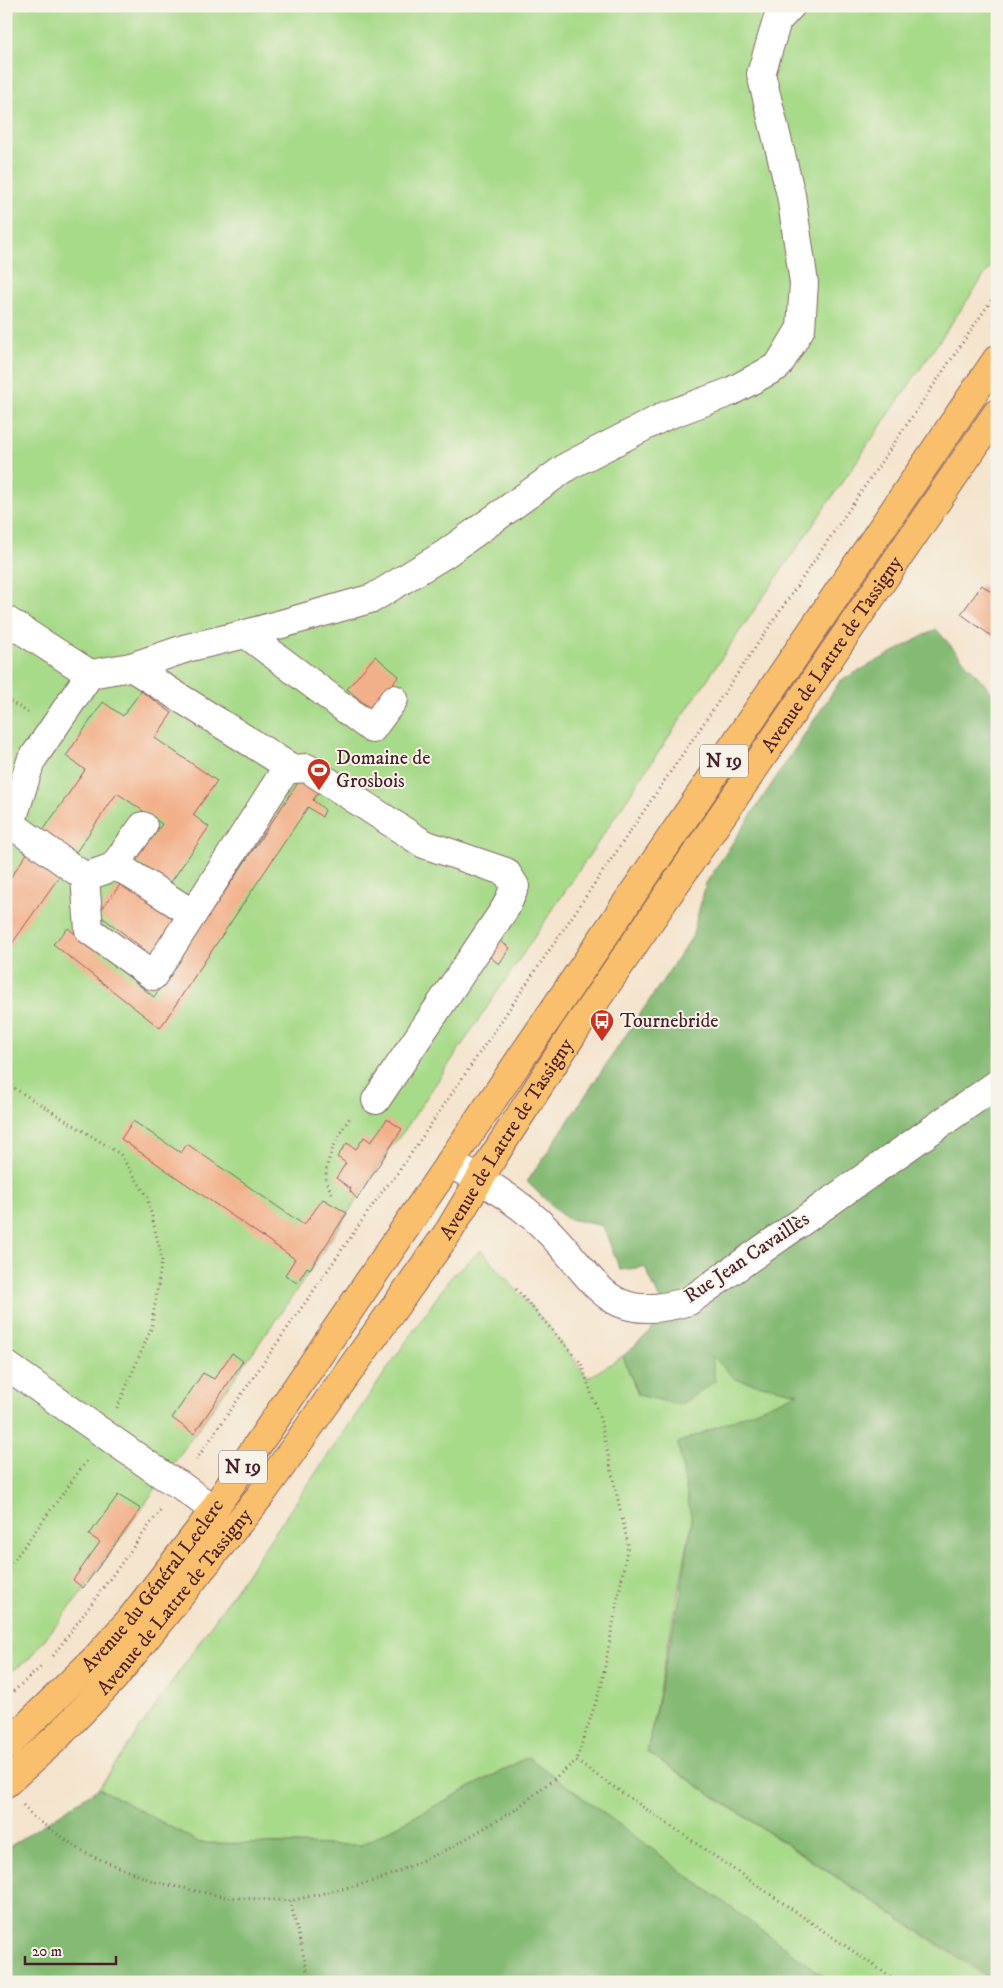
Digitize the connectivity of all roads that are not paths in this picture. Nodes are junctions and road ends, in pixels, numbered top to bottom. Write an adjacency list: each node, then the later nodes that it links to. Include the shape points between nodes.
1 (791, 6): 5 (street, via 777,21 761,74 791,195 804,283 801,328 778,366 730,392 665,416 568,466 445,554 373,598)
2 (997, 359): 17 (main road, N 19)
3 (997, 413): 18 (main road, Avenue de Lattre de Tassigny / N 19, via 572,1035)
4 (6, 620): 7 (street)
5 (246, 634): 6 (street, via 187,648); 8 (street, via 372,729)
6 (130, 667): 7 (street); 9 (street)
7 (90, 674): 10 (street, via 31,761 14,814)
8 (394, 699)
9 (288, 766): 14 (street); 16 (street, via 307,768 424,844 506,872 515,886 506,907)
10 (7, 824): 13 (street)
11 (143, 826): 12 (street)
12 (113, 867): 13 (street); 14 (street, via 124,870)
13 (86, 877): 14 (street, via 88,930 153,976)
14 (192, 914)
15 (997, 1084): 18 (street, Rue Jean Cavaillès, via 689,1301 669,1307 651,1310 613,1301 590,1280 550,1232 516,1202)
16 (376, 1100)
17 (450, 1164): 18 (street, Rue Jean Cavaillès); 20 (main road, Avenue du Général Leclerc / N 19)
18 (480, 1178): 22 (main road, Avenue de Lattre de Tassigny / N 19, via 449,1231 278,1472 183,1596 113,1680 55,1739)
19 (6, 1365): 20 (street, via 180,1485 210,1507)
20 (212, 1512): 21 (main road, Avenue du Général Leclerc / N 19, via 108,1646)
21 (6, 1746)
22 (12, 1790)

